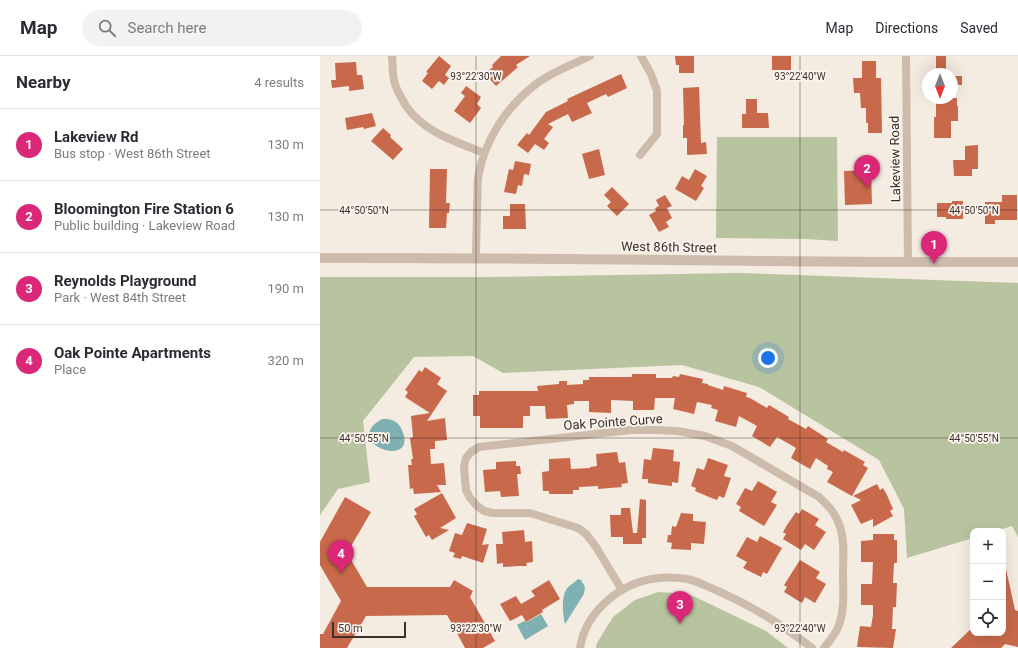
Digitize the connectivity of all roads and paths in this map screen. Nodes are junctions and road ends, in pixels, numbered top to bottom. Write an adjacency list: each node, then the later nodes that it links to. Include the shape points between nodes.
1 (392, 56): 5 (street, via 395,83 412,113 424,125 439,134)
2 (590, 56): 5 (street, via 537,84 519,99 504,116)
3 (640, 56): 6 (street, via 651,74 657,91 657,134)
4 (906, 56): 10 (street, Lakeview Road)
5 (484, 152): 8 (street, via 478,179)
6 (640, 154)
7 (320, 258): 8 (street, West 86th Street)
8 (476, 258): 10 (street, West 86th Street)
9 (1018, 262): 10 (street, West 86th Street)
10 (908, 263)
11 (622, 590): 12 (street, via 592,618); 13 (street, via 641,581 656,578 688,579 739,601 773,620); 14 (street, Oak Pointe Curve, via 593,543 578,528 530,513 493,513 476,506 466,490 464,467 471,452 479,447 631,430 678,431 705,436 732,446 819,497 836,516 841,528 843,547 843,604 839,625)
12 (580, 648)
13 (812, 648)
14 (824, 648)

